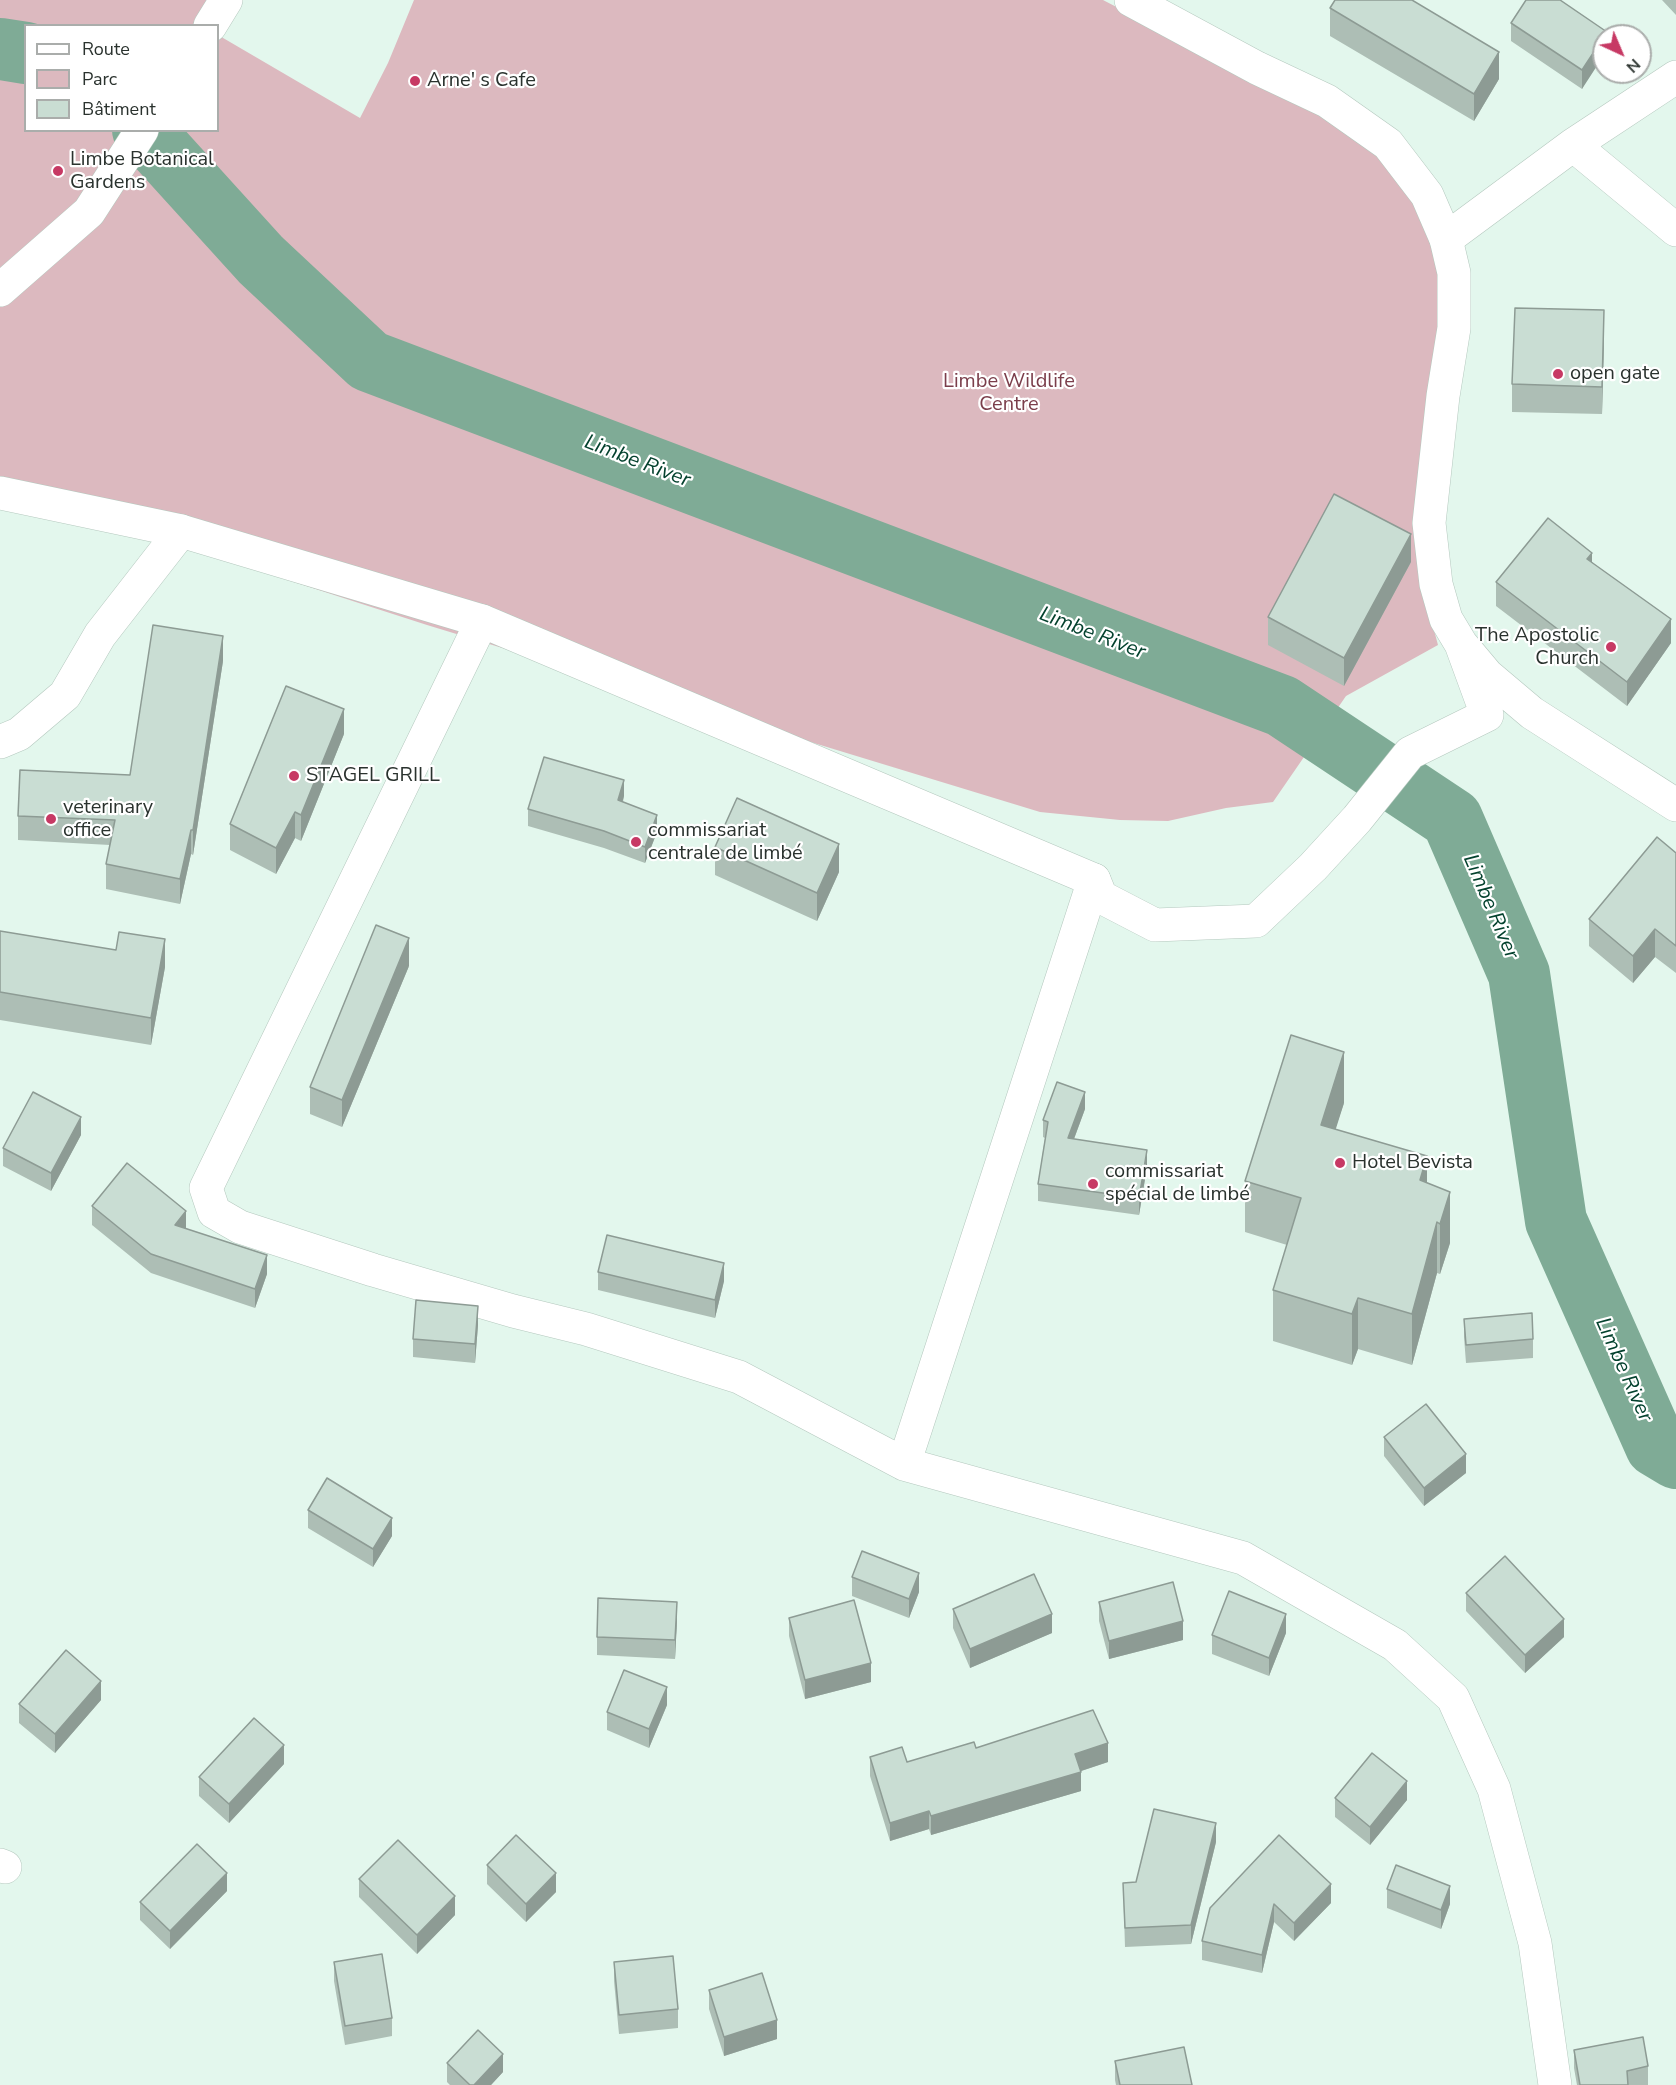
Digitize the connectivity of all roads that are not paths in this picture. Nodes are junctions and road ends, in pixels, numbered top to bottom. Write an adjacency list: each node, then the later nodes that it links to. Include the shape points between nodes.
1 (226, 0): 3 (main road)
2 (1131, 0): 8 (main road, via 1327,101 1388,144 1427,195)
3 (211, 24)
4 (1676, 77): 6 (main road)
5 (141, 132): 9 (main road, via 89,212)
6 (1573, 145): 7 (main road); 8 (main road)
7 (1676, 230)
8 (1446, 238): 13 (main road, via 1454,273 1454,328 1429,522 1436,584 1446,619)
9 (0, 290)
10 (0, 493): 11 (main road)
11 (181, 531): 12 (main road); 14 (main road, via 100,635 64,695 19,734)
12 (482, 621): 16 (main road); 17 (main road, via 206,1188 214,1212 240,1227 373,1270 586,1329 739,1377)
13 (1461, 644): 15 (main road, via 1487,675 1532,713); 16 (main road, via 1487,715 1410,753 1357,819 1256,921 1155,925 1101,897)
14 (0, 742)
15 (1676, 805)
16 (1094, 880): 17 (main road)
17 (904, 1464): 18 (main road, via 1243,1558 1395,1645 1453,1698 1494,1789 1532,1932)
18 (1555, 2085)

